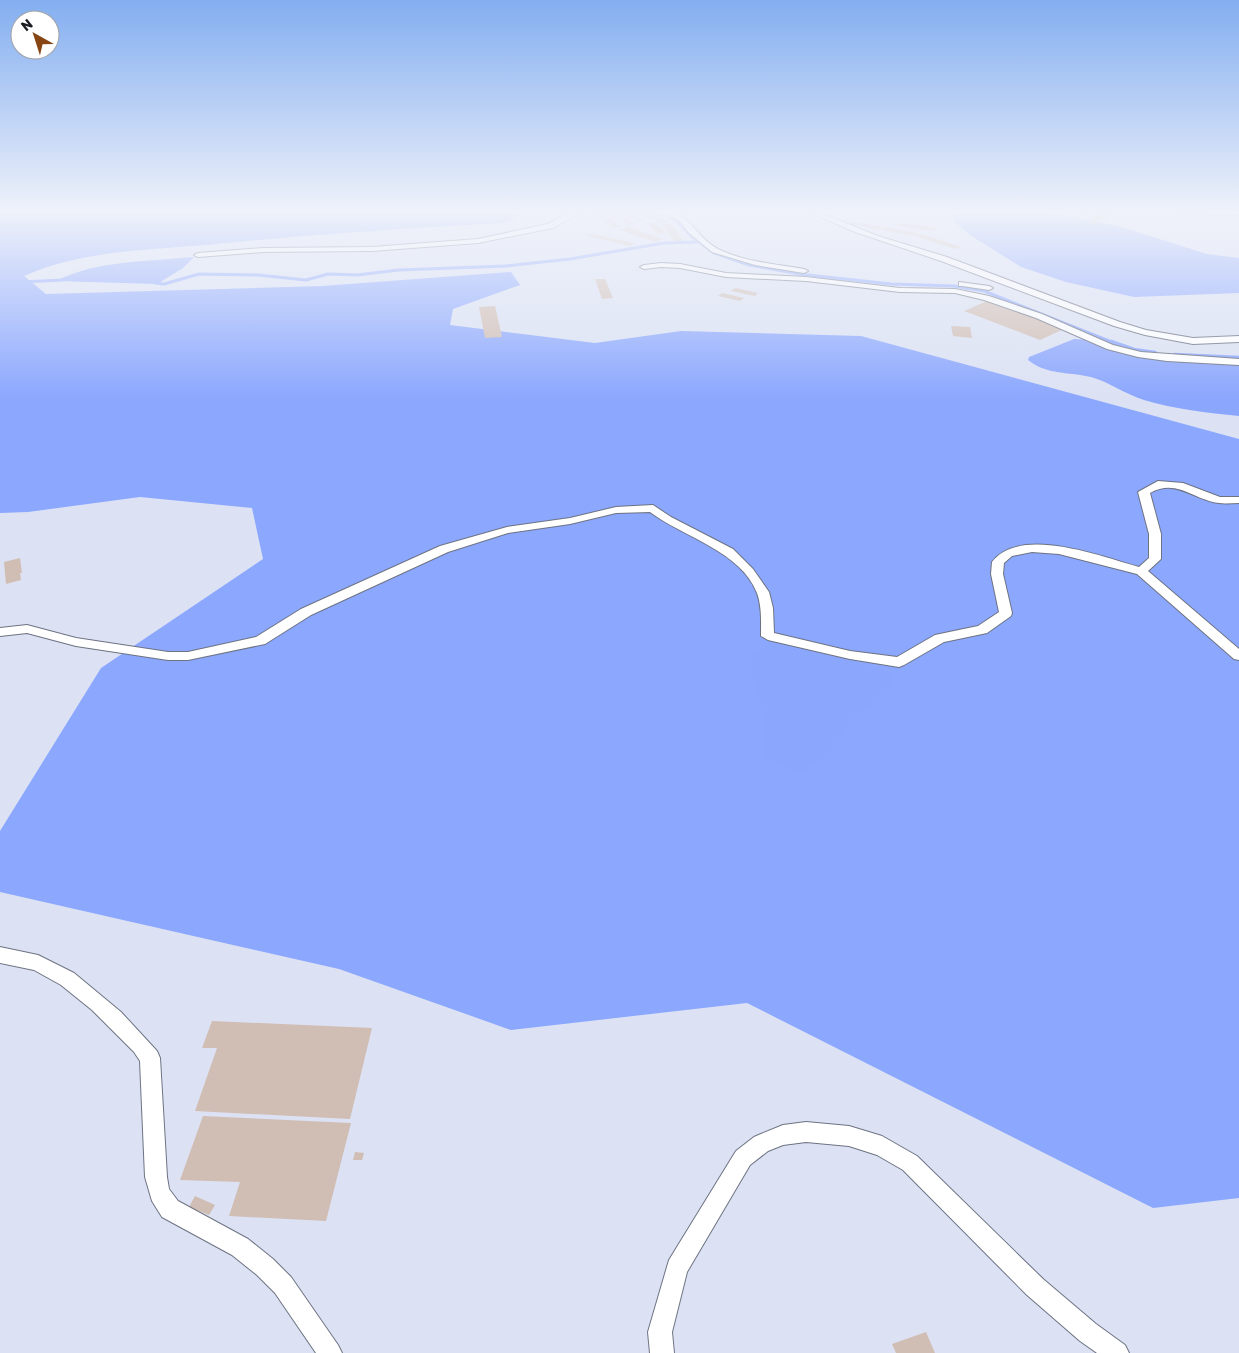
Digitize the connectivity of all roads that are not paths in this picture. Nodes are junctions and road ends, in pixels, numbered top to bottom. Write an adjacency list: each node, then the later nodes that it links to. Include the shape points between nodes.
1 (718, 273): 4 (street)
2 (798, 273): 4 (street)
3 (983, 273): 5 (street)
4 (802, 274): 6 (street, via 900,290)
5 (991, 276): 6 (street); 7 (street, via 1146,332 1193,341)
6 (988, 293): 8 (street, via 1110,347 1141,355)
7 (1239, 339)
8 (1239, 362)
9 (1239, 500): 10 (street, via 1219,500 1179,485 1158,484 1144,492 1155,534 1155,558)
10 (1141, 570): 11 (street, via 1059,550 1032,548 1008,553 998,562 997,574 1006,613 982,630 940,638 899,662 888,661 768,636 763,592 729,552 667,519 653,508 616,510 570,521 507,530 444,549 306,612 260,641 188,656 76,642 27,629); 12 (street)
11 (0, 632)
12 (1239, 656)
13 (0, 955): 14 (street, via 38,964 62,976 80,988 138,1042 150,1058 156,1177 160,1193 170,1209 240,1248 265,1267 283,1285)
14 (330, 1353)
15 (662, 1353): 16 (street, via 660,1332 677,1268 743,1158 761,1144 783,1135 806,1132 866,1141 882,1146 910,1163 1050,1304 1084,1332)
16 (1117, 1353)

